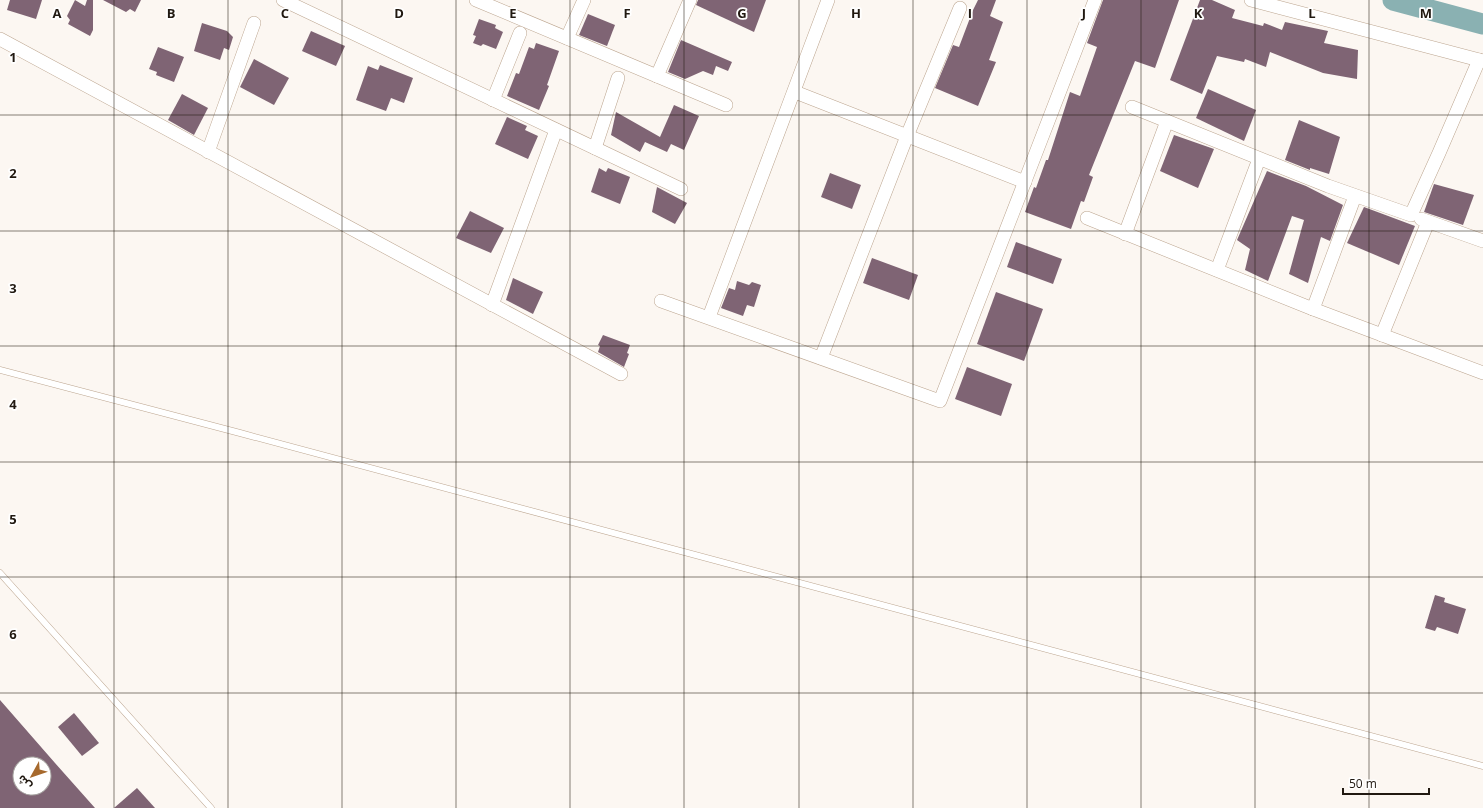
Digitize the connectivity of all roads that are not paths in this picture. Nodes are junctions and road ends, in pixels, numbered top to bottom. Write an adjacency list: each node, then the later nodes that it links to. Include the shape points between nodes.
1 (283, 0): 18 (street)
2 (476, 0): 8 (street)
3 (584, 0): 12 (street)
4 (690, 0): 15 (street)
5 (828, 0): 17 (street)
6 (1095, 0): 27 (street)
7 (1251, 0): 14 (street)
8 (493, 3): 12 (street)
9 (960, 8): 23 (street)
10 (254, 23): 25 (street)
11 (520, 33): 18 (street)
12 (567, 38): 15 (street)
13 (0, 39): 25 (street)
14 (1481, 60): 30 (street)
15 (657, 76): 19 (street)
16 (618, 78): 24 (street)
17 (795, 92): 23 (street); 39 (street)
18 (493, 100): 22 (street)
19 (726, 105)
20 (1132, 107): 21 (street)
21 (1167, 121): 26 (street); 33 (street)
22 (556, 130): 24 (street); 37 (street)
23 (907, 136): 27 (street); 41 (street)
24 (595, 148): 28 (street)
25 (208, 152): 37 (street)
26 (1260, 158): 29 (street); 35 (street)
27 (1025, 182): 41 (street, via 940,401)
28 (682, 189)
29 (1355, 196): 30 (street); 38 (street)
30 (1411, 215): 32 (street)
31 (1087, 218): 33 (street)
32 (1428, 222): 34 (street); 40 (street)
33 (1125, 234): 35 (street)
34 (1483, 242)
35 (1217, 270): 38 (street)
36 (661, 301): 39 (street)
37 (492, 305): 44 (street)
38 (1313, 309): 40 (street)
39 (709, 317): 41 (street)
40 (1382, 335): 43 (street)
41 (820, 358)
42 (0, 370): 46 (lane)
43 (1483, 373)
44 (621, 374)
45 (0, 573): 47 (lane)
46 (1483, 766)
47 (210, 808)

